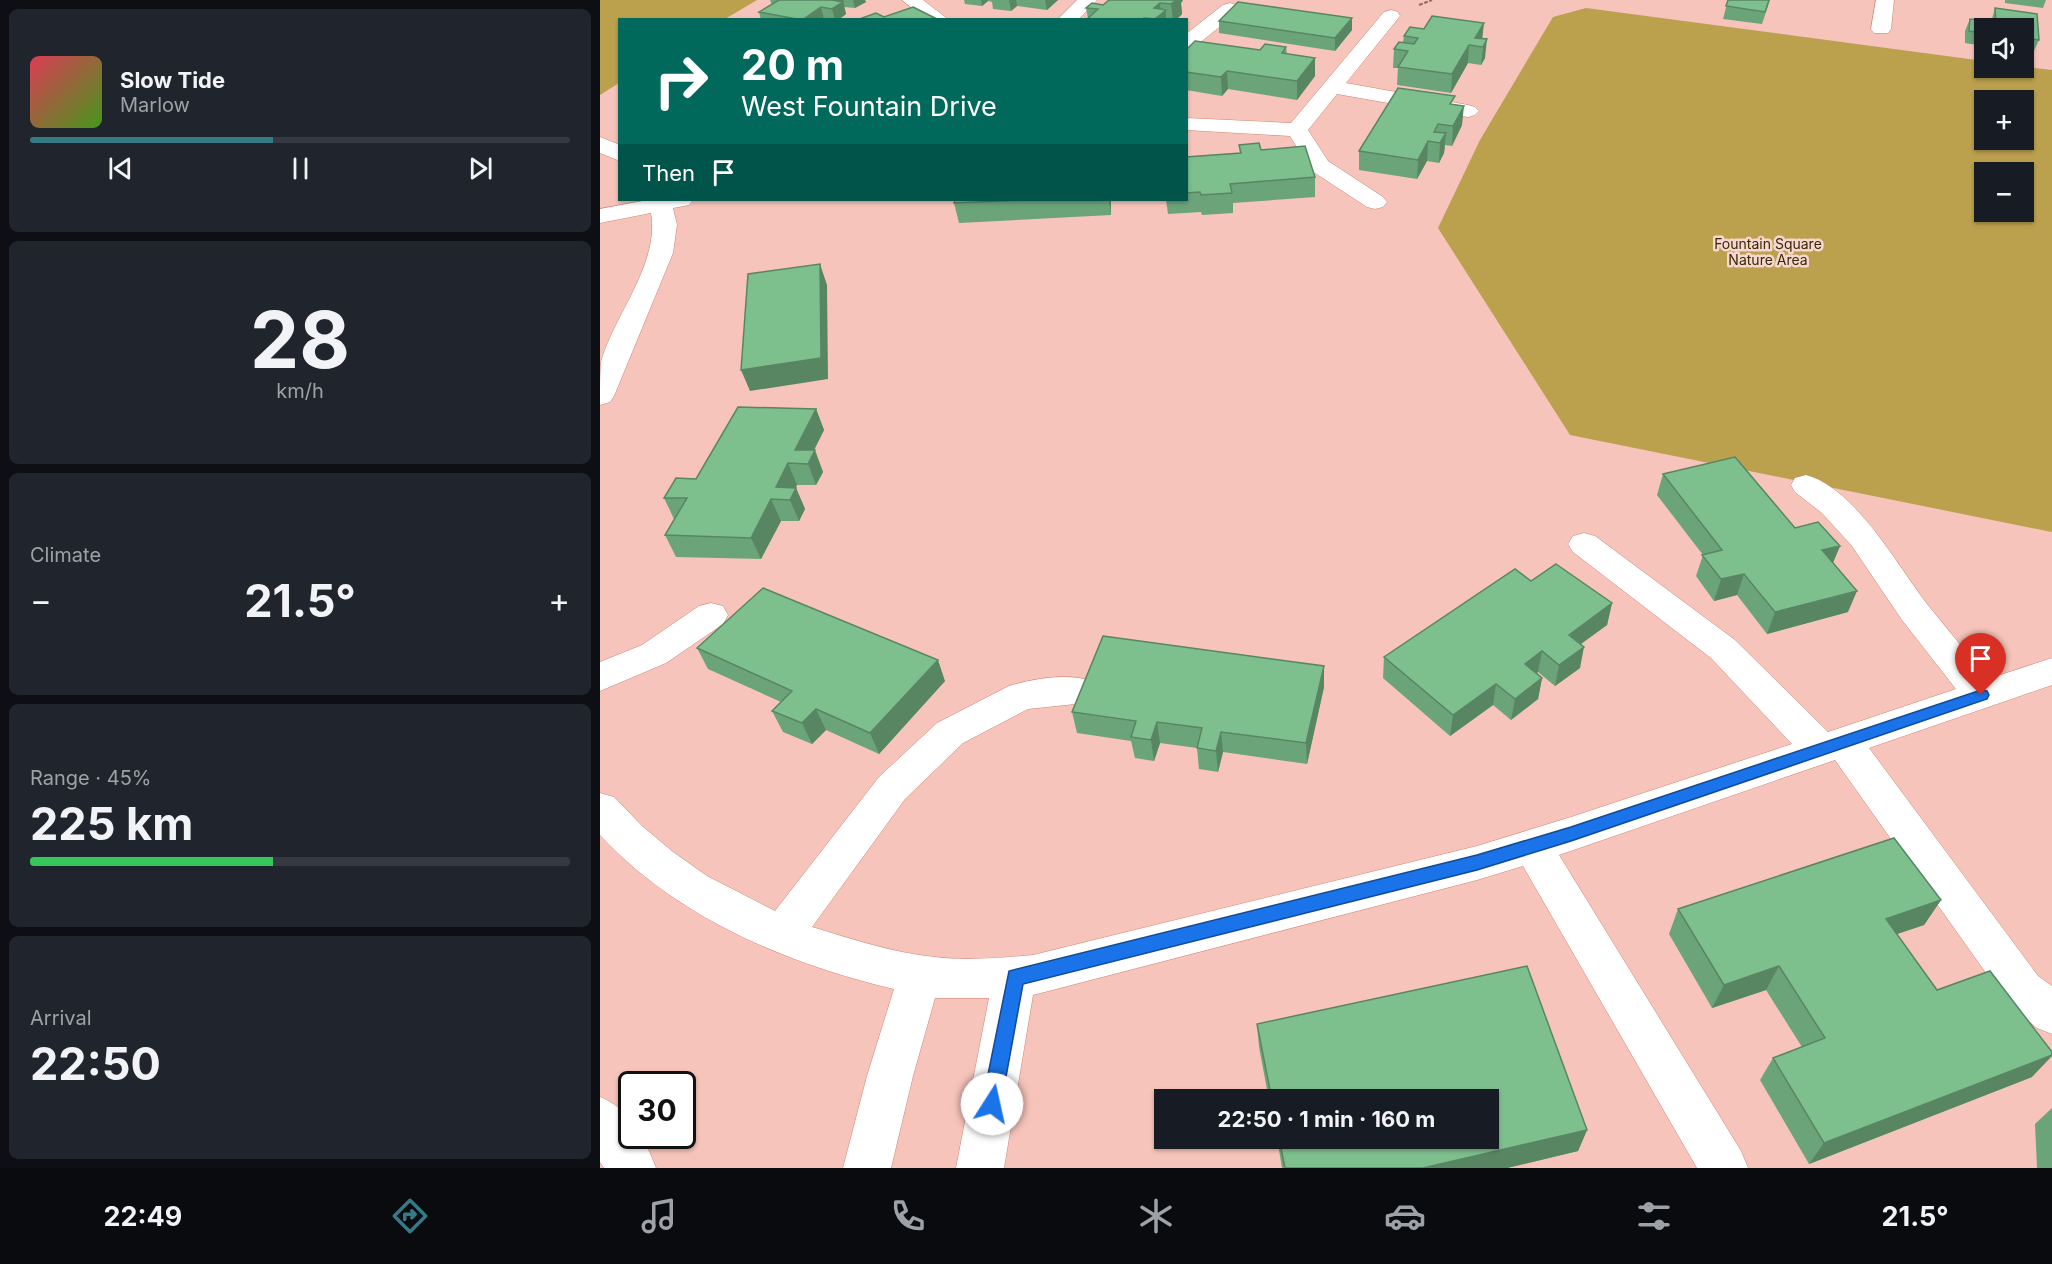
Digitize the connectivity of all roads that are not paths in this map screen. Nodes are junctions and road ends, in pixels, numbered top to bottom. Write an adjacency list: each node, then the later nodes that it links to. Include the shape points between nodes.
1 (911, 0): 6 (street)
2 (1088, 0): 7 (street)
3 (1885, 0): 8 (street)
4 (1230, 9): 9 (street)
5 (1390, 16): 10 (street)
6 (937, 18)
7 (1068, 18)
8 (1881, 29)
9 (1188, 42)
10 (1331, 87): 11 (street); 13 (street)
11 (1468, 111)
12 (1188, 124): 13 (street)
13 (1297, 130): 17 (street, via 1320,166)
14 (600, 144): 15 (street)
15 (618, 153)
16 (668, 201): 18 (street); 19 (street, via 661,253)
17 (1375, 202)
18 (600, 216)
19 (600, 396)
20 (1806, 485): 26 (street, via 1833,506 1863,538 1914,611)
21 (1584, 544): 27 (street, via 1723,650)
22 (711, 615): 24 (street, via 654,654)
23 (2052, 671): 26 (street)
24 (600, 677)
25 (1075, 690): 30 (street, via 1022,696 950,733 892,788)
26 (1981, 695): 27 (street)
27 (1832, 745): 29 (street); 33 (street, via 2023,990)
28 (600, 809): 30 (street, via 615,827 678,879 756,923)
29 (1532, 846): 32 (street); 38 (street)
30 (783, 933): 31 (street, via 848,958)
31 (920, 975): 32 (street); 36 (street)
32 (1016, 977): 37 (street)
33 (2052, 1013)
34 (600, 1120): 35 (street)
35 (632, 1168)
36 (867, 1168)
37 (980, 1168)
38 (1724, 1168)

